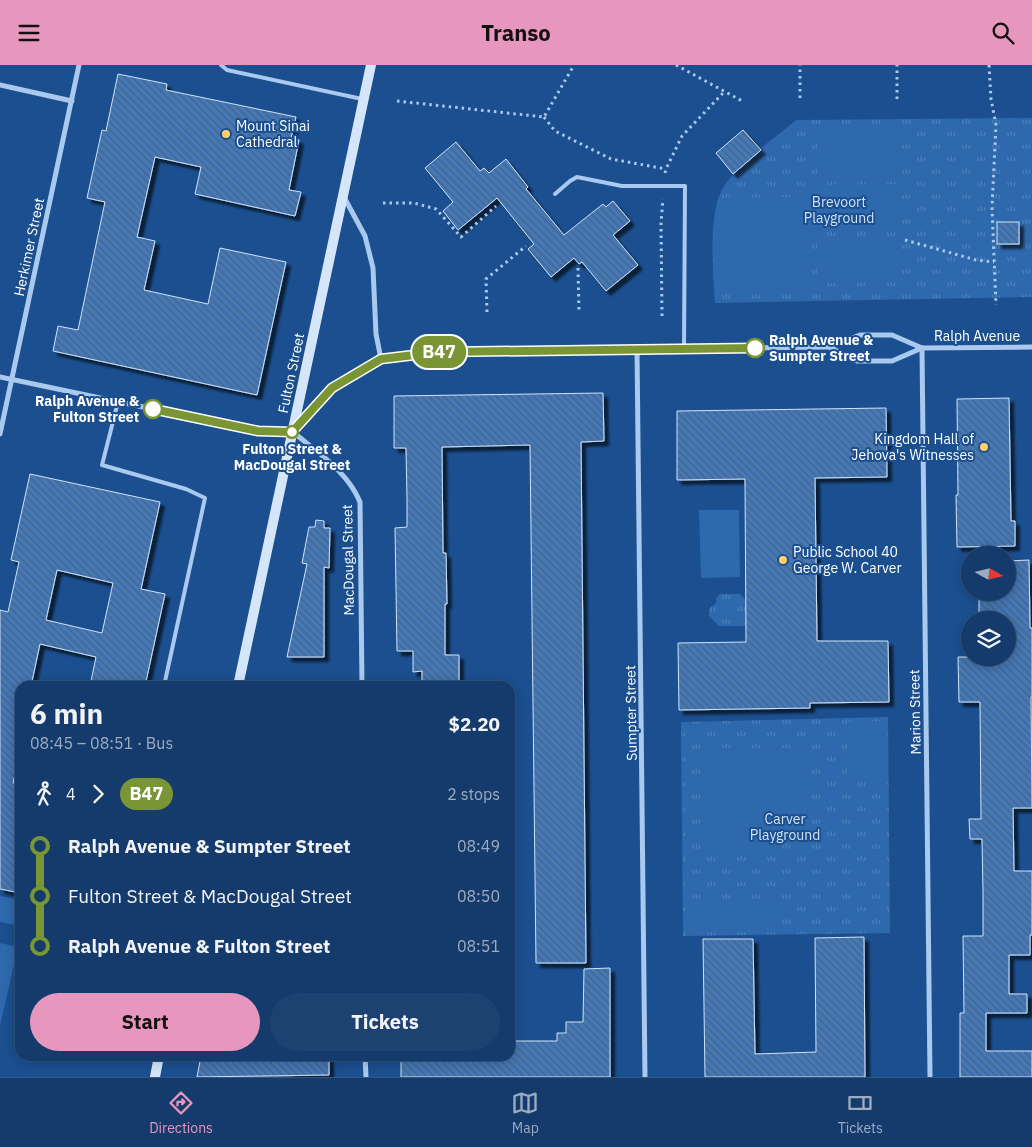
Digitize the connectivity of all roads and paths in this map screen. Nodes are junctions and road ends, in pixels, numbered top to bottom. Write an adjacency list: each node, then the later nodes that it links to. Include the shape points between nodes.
1 (80, 65): 14 (street, Herkimer Street)
2 (221, 65): 11 (lane, via 227,70)
3 (372, 65): 11 (main road, Fulton Street)
4 (574, 65): 17 (path)
5 (676, 65): 9 (path)
6 (800, 65): 12 (path)
7 (897, 65): 13 (path)
8 (989, 65): 25 (path, via 996,125 992,207)
9 (685, 67): 16 (path)
10 (0, 85): 14 (street)
11 (364, 99): 20 (main road, Fulton Street)
12 (800, 99)
13 (897, 99)
14 (72, 101): 37 (street, Herkimer Street)
15 (398, 101): 17 (path)
16 (744, 102)
17 (544, 117): 18 (path, via 555,131 611,159)
18 (666, 169)
19 (555, 194): 34 (lane, via 577,177 622,186 685,186)
20 (343, 196): 35 (street, via 366,236 373,268 376,334); 39 (main road, Fulton Street)
21 (384, 203): 22 (path, via 414,203 436,209 461,237)
22 (496, 206)
23 (905, 240): 25 (path)
24 (526, 246): 29 (path, via 486,279)
25 (994, 262): 27 (path)
26 (578, 267): 28 (path)
27 (996, 305)
28 (579, 311)
29 (487, 312)
30 (829, 347): 31 (street, Ralph Avenue, via 860,335 892,335); 31 (street, Ralph Avenue, via 857,361 892,361); 34 (street, Ralph Avenue)
31 (922, 347): 32 (street, Ralph Avenue); 49 (street, Marion Street)
32 (1032, 347)
33 (637, 349): 34 (street, Ralph Avenue); 35 (street, Ralph Avenue, via 439,352); 48 (street, Sumpter Street)
34 (684, 349)
35 (381, 359): 39 (street, Ralph Avenue, via 332,388)
36 (0, 377): 37 (street)
37 (12, 380): 38 (street); 40 (street, Herkimer Street)
38 (118, 402): 39 (street, via 258,431); 41 (lane, via 102,465 186,489 206,498)
39 (292, 432): 42 (main road, Fulton Street); 43 (street, MacDougal Street, via 348,479 360,502)
40 (0, 434)
41 (165, 681)
42 (239, 681)
43 (362, 681)
44 (158, 1061): 46 (main road)
45 (366, 1061): 47 (street)
46 (155, 1077)
47 (366, 1077)
48 (646, 1077)
49 (930, 1077)

